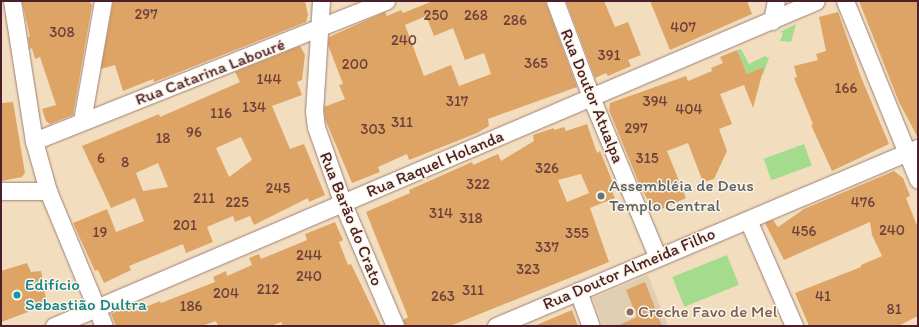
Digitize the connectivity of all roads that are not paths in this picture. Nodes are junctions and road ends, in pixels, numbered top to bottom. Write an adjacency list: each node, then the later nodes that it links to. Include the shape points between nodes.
1 (12, 1): 13 (street)
2 (103, 1): 12 (street)
3 (321, 1): 10 (street, Rua Barão do Crato)
4 (386, 1): 10 (street, Rua Catarina Labouré)
5 (555, 1): 11 (street, Rua Doutor Atualpa)
6 (776, 1): 9 (street)
7 (816, 1): 9 (street, Rua Raquel Holanda)
8 (846, 1): 14 (street)
9 (772, 21): 11 (street, Rua Raquel Holanda)
10 (319, 30): 12 (street, Rua Catarina Labouré); 18 (street, Rua Barão do Crato, via 314,111 320,139)
11 (591, 97): 18 (street, Rua Raquel Holanda); 20 (street, Rua Doutor Atualpa)
12 (82, 121): 13 (street, Rua Catarina Labouré)
13 (34, 141): 17 (street)
14 (912, 151): 15 (street); 19 (street, Rua Doutor Almeida Filho)
15 (918, 180)
16 (1, 191): 17 (street)
17 (48, 191): 22 (street)
18 (343, 204): 22 (street, Rua Raquel Holanda); 25 (street, Rua Barão do Crato)
19 (748, 220): 20 (street, Rua Doutor Almeida Filho); 28 (street)
20 (657, 256): 21 (street, Rua Doutor Almeida Filho)
21 (578, 291): 26 (street, Rua Doutor Almeida Filho); 27 (street)
22 (96, 308): 23 (street, Rua Raquel Holanda); 24 (street)
23 (54, 326)
24 (104, 326)
25 (395, 326)
26 (496, 326)
27 (591, 326)
28 (794, 326)

